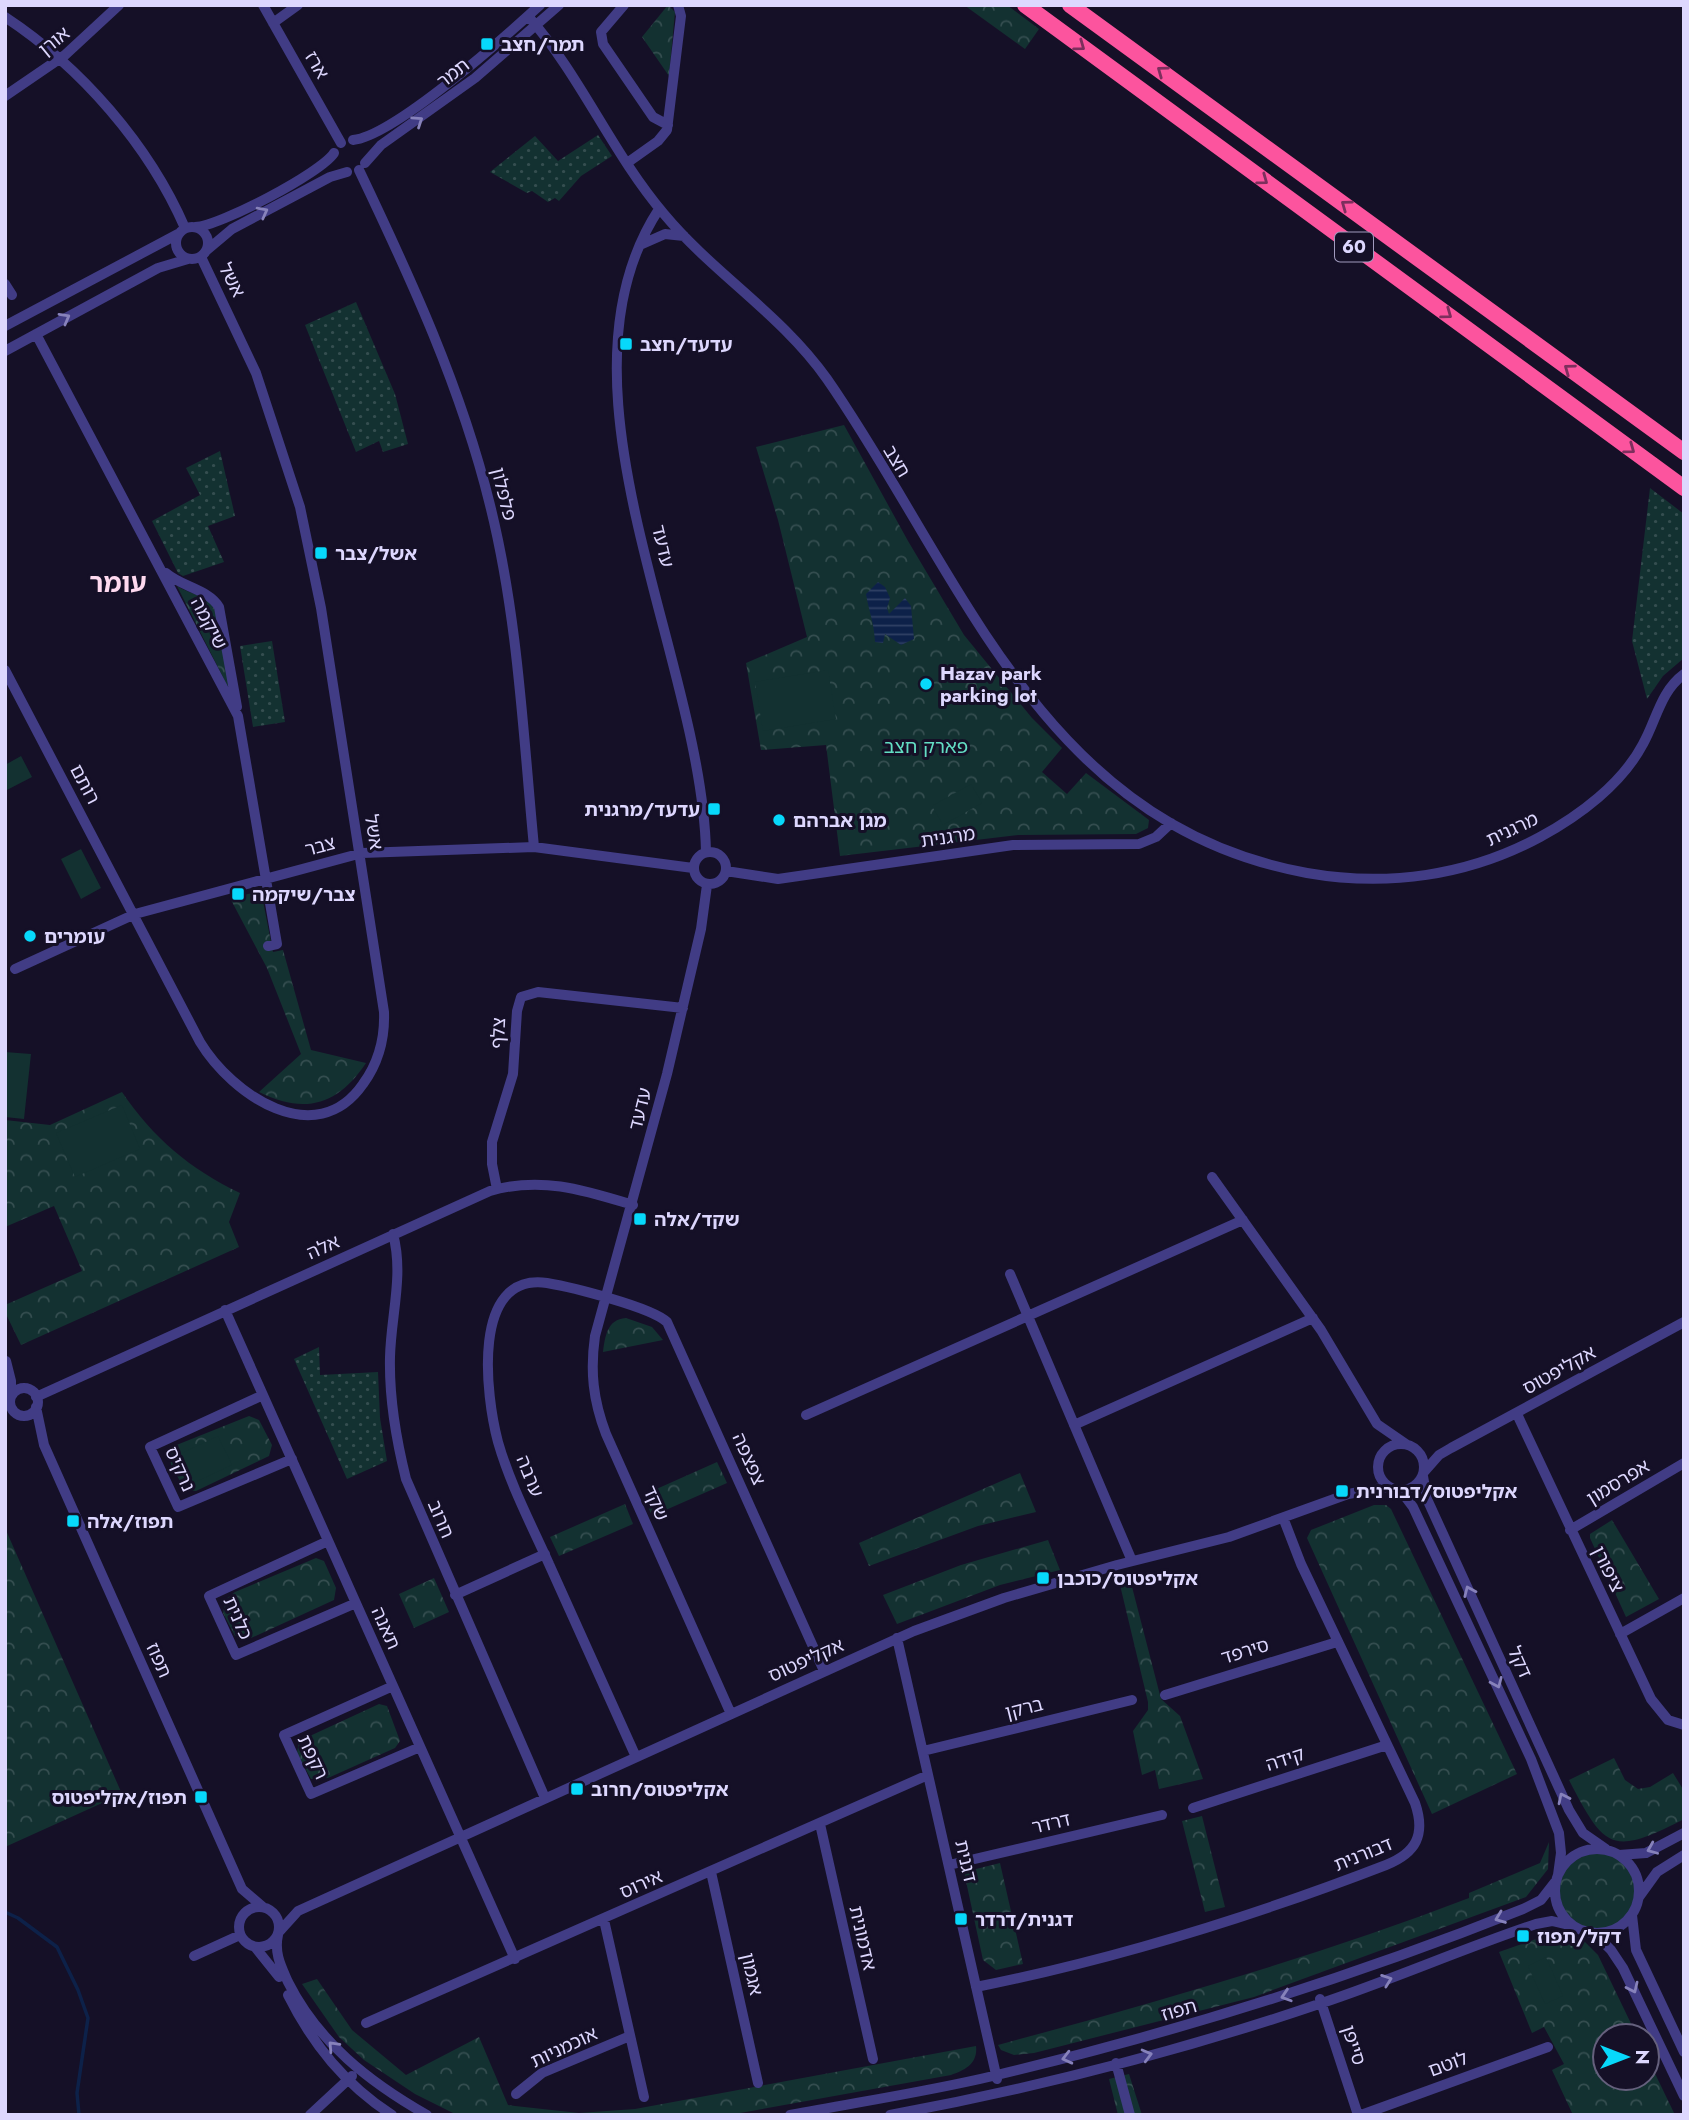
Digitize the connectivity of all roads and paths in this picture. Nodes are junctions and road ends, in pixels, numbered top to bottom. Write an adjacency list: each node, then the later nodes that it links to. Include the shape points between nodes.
1 (119, 5): 14 (street, אורן)
2 (263, 5): 12 (street, ארז)
3 (298, 5): 12 (street)
4 (540, 5): 10 (street, תמר)
5 (559, 5): 13 (street, תמר)
6 (624, 5): 16 (street, via 601,32 603,44 653,117)
7 (678, 5): 16 (street, via 681,16)
8 (1025, 5): 35 (highway, 60, one-way to 35)
9 (1070, 5): 34 (highway, 60, one-way to 9)
10 (528, 16): 13 (street, חצב); 17 (street, תמר, via 434,93 369,136)
11 (5, 17): 14 (street)
12 (273, 23): 18 (street, ארז)
13 (537, 26): 20 (street, חצב); 21 (street, תמר, one-way to 13, via 381,145 459,91)
14 (60, 59): 15 (street, אורן); 24 (street, via 129,136 163,185)
15 (5, 96)
16 (668, 125): 20 (street, via 661,139)
17 (354, 140): 18 (street); 21 (street, via 365,150)
18 (341, 143): 19 (street)
19 (334, 153): 22 (street, via 337,165); 24 (street, via 318,170 226,218)
20 (627, 163): 23 (street, חצב)
21 (362, 166): 22 (street); 41 (street, פלפלון, via 440,348 487,492 514,641)
22 (347, 172): 27 (street, one-way to 22, via 235,227)
23 (659, 209): 25 (street, חצב); 26 (street, עדעד)
24 (186, 230): 27 (street, אשל, via 207,237); 28 (street, via 177,250); 31 (street)
25 (685, 236): 26 (street, via 665,233); 40 (street, חצב, via 767,310 813,360 971,616 1032,701 1098,767)
26 (638, 246): 42 (street, עדעד, via 620,310 621,420 635,502 694,752)
27 (204, 253): 28 (street); 43 (street, אשל, via 256,373 300,507)
28 (188, 259): 32 (street, one-way to 28, via 158,268)
29 (5, 284): 30 (street)
30 (12, 295)
31 (5, 326)
32 (36, 334): 33 (street); 36 (street, שיקמה)
33 (5, 351)
34 (1684, 452)
35 (1684, 488)
36 (161, 569): 39 (street, שיקמה); 39 (street, via 182,585 211,596 219,607)
37 (5, 670): 49 (street, רותם)
38 (1684, 674): 44 (street, מרגנית, via 1664,695 1646,740 1626,770 1584,808 1528,843 1457,870 1406,878 1355,879)
39 (238, 716): 47 (street, שיקמה)
40 (1171, 823): 44 (street, חצב, via 1222,848); 46 (street, מרגנית, via 1139,844 1013,845 778,879)
41 (534, 847): 43 (street, צבר); 45 (street, צבר)
42 (706, 852): 45 (street); 46 (street, via 721,856)
43 (360, 854): 47 (street, צבר); 49 (street, אשל, via 383,1000 383,1037 375,1064 359,1090 327,1112 300,1114 271,1107 223,1074 200,1042)
44 (1280, 867)
45 (693, 868): 48 (street, via 698,880)
46 (726, 872): 48 (street, via 719,882)
47 (265, 879): 49 (street, צבר); 50 (street, שיקמה, via 277,944)
48 (708, 884): 52 (street, עדעד)
49 (134, 915): 51 (street, צבר)
50 (268, 946)
51 (15, 969)
52 (683, 1008): 54 (street, צלף, via 538,992 521,997 513,1074 492,1142); 55 (street, עדעד)
53 (1212, 1177): 56 (street)
54 (497, 1189): 55 (street, אלה, via 556,1184); 57 (street, אלה)
55 (634, 1205): 59 (street, עדעד)
56 (1243, 1220): 61 (street); 62 (street)
57 (393, 1234): 60 (street, אלה); 91 (street, חרוב, via 399,1270 390,1386 398,1447 419,1514)
58 (1010, 1274): 61 (street)
59 (606, 1299): 89 (street, ערבה, via 552,1284 530,1283 512,1290 494,1315 488,1368 494,1423 512,1482); 97 (street, צפצפה, via 654,1313 673,1331); 101 (street, שקד, via 592,1355 596,1404)
60 (225, 1310): 66 (street, תאנה); 67 (street, אלה)
61 (1028, 1316): 70 (street); 73 (street)
62 (1313, 1318): 72 (street); 73 (street)
63 (1684, 1322): 69 (street, אקליפטוס)
64 (6, 1360): 65 (street); 68 (street, via 11,1381)
65 (26, 1388): 67 (street); 68 (street, via 16,1391)
66 (263, 1395): 79 (street, תאנה); 79 (street, נרקיס, via 150,1447 178,1507)
67 (36, 1402): 71 (street, via 29,1415); 75 (street, תפוז)
68 (9, 1405): 71 (street)
69 (1517, 1414): 76 (street, אקליפטוס); 87 (street, ציפורן)
70 (806, 1415)
71 (21, 1416): 75 (street, תפוז)
72 (1374, 1418): 74 (street); 78 (street)
73 (1074, 1425): 90 (street)
74 (1406, 1444): 77 (street); 78 (street, via 1392,1446)
75 (44, 1445): 120 (street, תפוז)
76 (1451, 1448): 77 (street, אקליפטוס); 82 (street, אקליפטוס, via 1438,1455)
77 (1418, 1451): 82 (street)
78 (1382, 1454): 81 (street)
79 (292, 1459): 88 (street, תאנה)
80 (1684, 1463): 87 (street, אפרסמון)
81 (1378, 1467): 83 (street); 85 (street, אקליפטוס)
82 (1423, 1474): 84 (street, via 1414,1487); 114 (street, דקל, one-way to 82, via 1588,1838 1572,1817 1427,1499)
83 (1388, 1487): 84 (street); 85 (street, אקליפטוס)
84 (1401, 1491): 119 (street, דקל, one-way to 119, via 1413,1507 1531,1759 1559,1833)
85 (1348, 1494): 86 (street, אקליפטוס)
86 (1284, 1520): 90 (street, אקליפטוס); 96 (street, דבורנית)
87 (1570, 1530): 94 (street, ציפורן)
88 (328, 1541): 93 (street, תאנה); 93 (street, כלנית, via 209,1596 236,1655)
89 (545, 1554): 91 (street); 106 (street, ערבה)
90 (1132, 1561): 95 (street, אקליפטוס, via 1004,1598)
91 (455, 1595): 108 (street, חרוב)
92 (1684, 1598): 94 (street)
93 (356, 1603): 98 (street, תאנה)
94 (1620, 1634): 102 (street, ציפורן, via 1656,1707 1668,1720)
95 (897, 1638): 97 (street, אקליפטוס); 105 (street, דגנית)
96 (1337, 1642): 99 (street, סירפד); 103 (street, דבורנית)
97 (824, 1671): 101 (street, אקליפטוס)
98 (393, 1686): 104 (street, תאנה); 104 (street, רקפת, via 284,1735 311,1794)
99 (1164, 1695)
100 (1132, 1700): 105 (street, ברקן)
101 (731, 1714): 106 (street, אקליפטוס)
102 (1684, 1725)
103 (1387, 1745): 109 (street, קידה); 134 (street, דבורנית, via 1420,1822 1419,1840 1408,1855 1247,1915 1088,1961)
104 (420, 1747): 113 (street, תאנה)
105 (923, 1751): 107 (street, דגנית)
106 (636, 1757): 108 (street, אקליפטוס)
107 (928, 1775): 111 (street, אירוס); 117 (street, דגנית)
108 (545, 1798): 113 (street, אקליפטוס)
109 (1193, 1808)
110 (1162, 1815): 117 (street, דרדר)
111 (820, 1824): 118 (street, אירוס); 141 (street, אדמונית)
112 (1684, 1833): 115 (street, one-way to 115, via 1646,1853)
113 (460, 1837): 123 (street, אקליפטוס); 133 (street, תאנה)
114 (1605, 1849): 115 (street); 119 (street, via 1580,1852 1567,1861)
115 (1619, 1855): 121 (street, via 1636,1875)
116 (1684, 1855): 121 (street, via 1657,1872)
117 (949, 1865): 134 (street, דגנית)
118 (711, 1872): 126 (street, אירוס); 146 (street, אגמון)
119 (1557, 1879): 127 (street, via 1558,1908); 135 (street, תפוז, one-way to 135, via 1541,1899 1523,1909)
120 (242, 1889): 122 (street, תפוז); 125 (street, תפוז)
121 (1638, 1900): 124 (street)
122 (265, 1908): 123 (street, אקליפטוס); 125 (street, via 251,1909); 128 (street, via 276,1916)
123 (298, 1911): 128 (street, אקליפטוס)
124 (1632, 1915): 129 (street, via 1613,1930); 140 (street, via 1639,1956)
125 (241, 1917): 130 (street)
126 (604, 1920): 133 (street, אירוס); 138 (street)
127 (1573, 1926): 129 (street); 136 (street, תפוז, one-way to 127, via 1536,1924 1552,1921)
128 (278, 1933): 131 (street, via 270,1944); 143 (street, one-way to 128, via 301,2005 279,1963)
129 (1594, 1933): 150 (street, one-way to 150, via 1623,1968)
130 (240, 1935): 131 (street); 132 (street)
131 (255, 1947): 145 (street, via 276,1971 318,2047)
132 (194, 1956)
133 (515, 1959): 137 (street, אירוס)
134 (976, 1987): 144 (street, דגנית)
135 (1315, 1987): 136 (street, סייפן); 144 (street, תפוז, one-way to 144)
136 (1321, 2003): 142 (street, תפוז, one-way to 136); 159 (street, סייפן)
137 (366, 2023)
138 (630, 2036): 149 (street, אוכמניות, via 542,2073); 151 (street)
139 (1548, 2047): 159 (street, לוטם)
140 (1684, 2052)
141 (873, 2059)
142 (1116, 2063): 147 (street, תפוז); 158 (street)
143 (359, 2070): 145 (street); 155 (street)
144 (996, 2075): 147 (street, דגנית); 148 (street, תפוז)
145 (347, 2081): 153 (street); 154 (street)
146 (758, 2083)
147 (1000, 2092): 152 (street, תפוז)
148 (912, 2093): 152 (street); 156 (street, תפוז)
149 (516, 2094)
150 (1684, 2096)
151 (643, 2097)
152 (916, 2112): 157 (street, תפוז)
153 (310, 2115)
154 (392, 2115)
155 (427, 2115)
156 (790, 2115)
157 (890, 2115)
158 (1130, 2115)
159 (1359, 2115)

